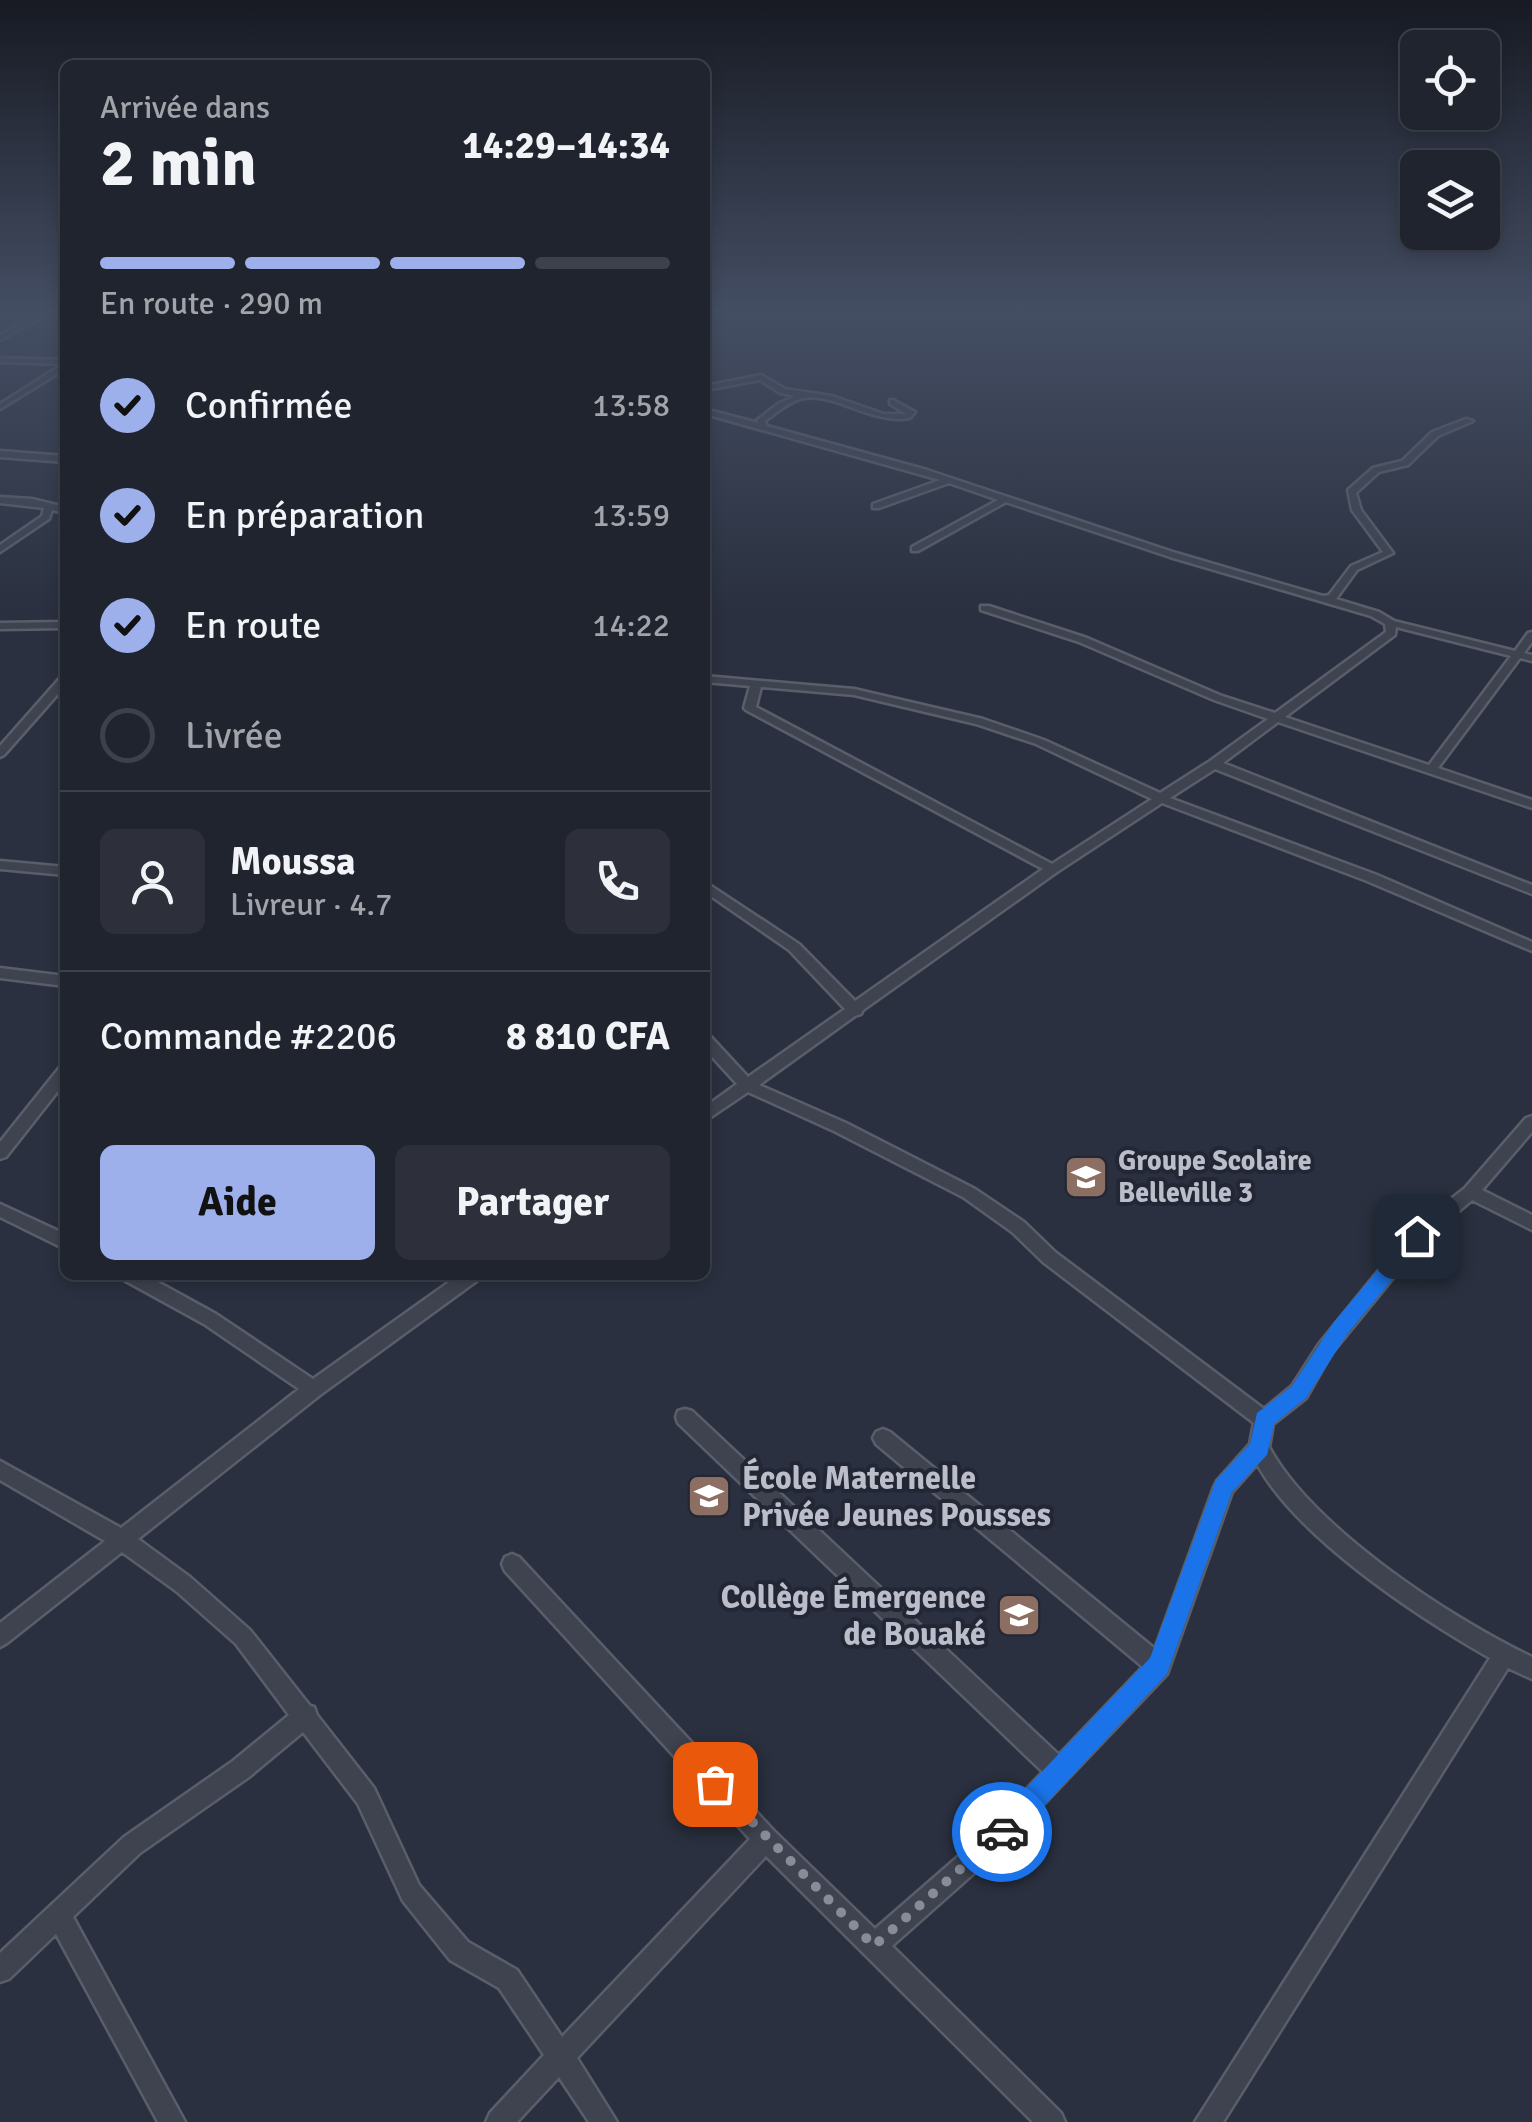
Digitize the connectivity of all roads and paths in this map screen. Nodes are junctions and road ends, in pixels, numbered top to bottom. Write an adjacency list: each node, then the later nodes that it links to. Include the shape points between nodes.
1 (713, 413): 6 (street)
2 (771, 413): 6 (street)
3 (879, 413): 4 (street)
4 (910, 413)
5 (1469, 421): 17 (street, via 1435,434 1405,463 1376,470 1351,492 1388,553 1354,568 1332,598)
6 (763, 426): 9 (street)
7 (0, 454): 8 (street)
8 (60, 458)
9 (947, 481): 11 (street); 12 (street)
10 (0, 500): 13 (street)
11 (1002, 502): 16 (street); 17 (street)
12 (876, 506)
13 (48, 508): 14 (street); 15 (street, via 46,517)
14 (60, 509)
15 (0, 549)
16 (915, 549)
17 (1320, 599): 19 (street)
18 (985, 608): 28 (street)
19 (1390, 622): 23 (street); 28 (street, via 1391,633)
20 (0, 626): 21 (street)
21 (60, 626)
22 (1532, 635): 23 (street)
23 (1516, 656): 24 (street); 31 (street)
24 (1532, 658)
25 (710, 679): 26 (street)
26 (756, 684): 32 (street, via 854,692 979,721); 35 (street, via 750,708 764,718)
27 (60, 685): 29 (street)
28 (1277, 718): 30 (street); 31 (street)
29 (0, 753)
30 (1214, 764): 32 (street); 38 (street)
31 (1432, 770): 33 (street)
32 (1160, 798): 35 (street); 40 (street)
33 (1532, 804)
34 (0, 865): 36 (street)
35 (1052, 869): 43 (street)
36 (60, 871)
37 (1532, 872): 38 (street)
38 (1528, 888)
39 (710, 889): 43 (street, via 794,948)
40 (1532, 947)
41 (0, 972): 42 (street)
42 (60, 980)
43 (856, 1010): 46 (street)
44 (710, 1045): 46 (street)
45 (60, 1077): 49 (street)
46 (748, 1086): 47 (street); 58 (street, via 969,1194)
47 (710, 1112)
48 (1532, 1122): 50 (street)
49 (0, 1153)
50 (1471, 1192): 52 (street); 58 (street, via 1417,1236 1357,1306 1299,1392)
51 (0, 1210): 53 (street)
52 (1532, 1223)
53 (60, 1240)
54 (139, 1280): 56 (street)
55 (465, 1280): 56 (street)
56 (313, 1389): 62 (street)
57 (685, 1417): 69 (street)
58 (1264, 1420): 60 (street)
59 (883, 1438): 66 (street)
60 (1259, 1448): 65 (street, via 1303,1509 1398,1586); 66 (street, via 1224,1487)
61 (0, 1470): 62 (street)
62 (124, 1541): 64 (street); 68 (street, via 243,1637)
63 (512, 1564): 70 (street)
64 (0, 1636)
65 (1503, 1656): 67 (street); 79 (street)
66 (1159, 1666): 69 (street)
67 (1532, 1668)
68 (306, 1715): 71 (street, via 132,1845); 74 (street, via 366,1796 411,1893 460,1951 508,1979)
69 (1058, 1770): 72 (street, via 991,1843)
70 (766, 1839): 72 (street); 74 (street)
71 (58, 1916): 73 (street); 75 (street)
72 (874, 1946): 78 (street)
73 (0, 1970)
74 (558, 2058): 76 (street); 77 (street)
75 (172, 2122)
76 (499, 2122)
77 (604, 2122)
78 (1052, 2122)
79 (1208, 2122)

